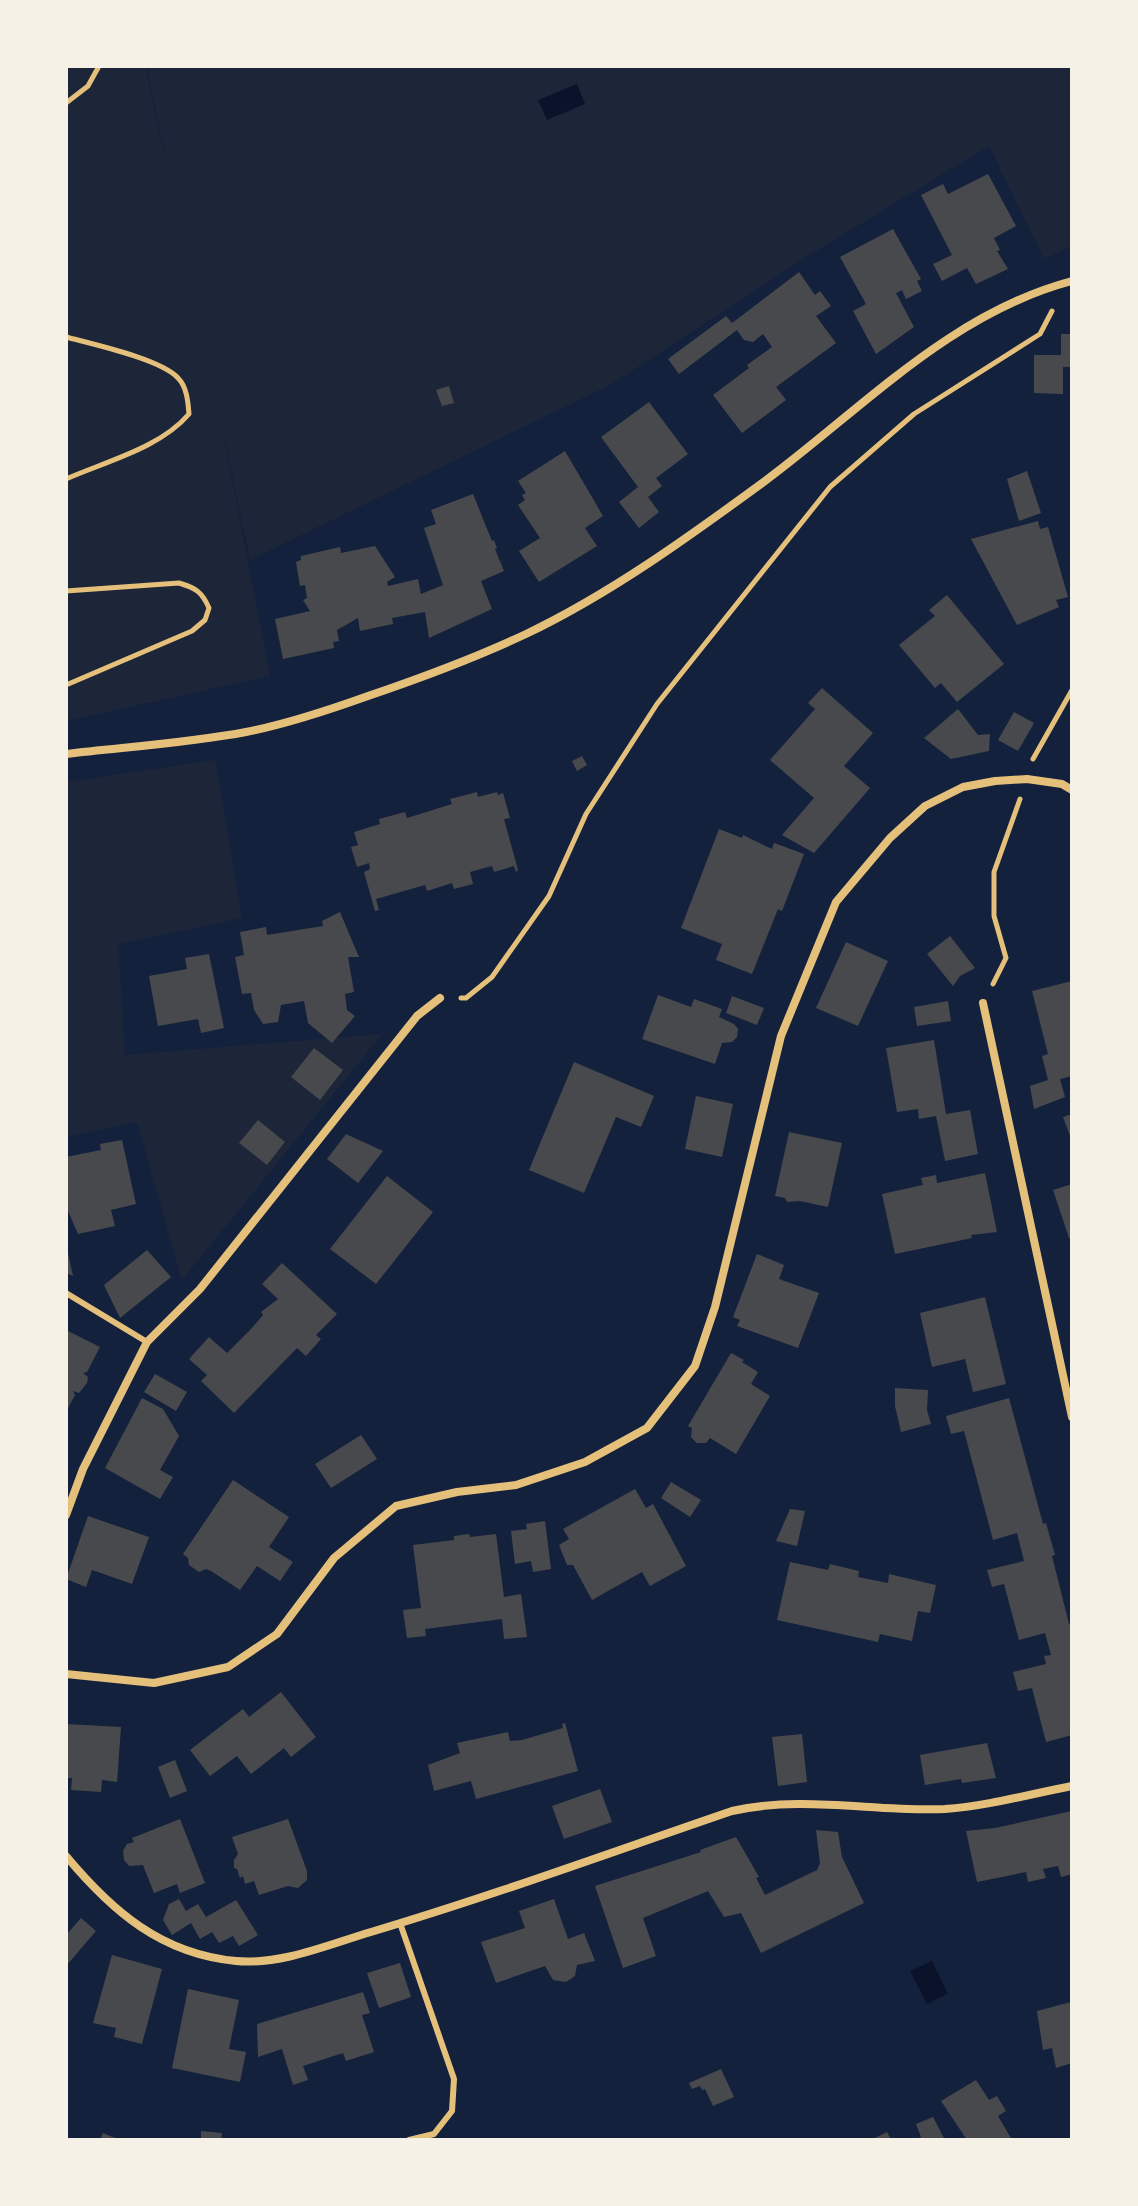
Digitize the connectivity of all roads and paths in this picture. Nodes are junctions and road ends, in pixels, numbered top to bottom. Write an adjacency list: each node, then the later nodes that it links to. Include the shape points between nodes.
1 (99, 66): 2 (path, via 88,86)
2 (66, 103)
3 (1070, 281): 9 (street, via 1032,293 955,335 638,570 527,633 417,680 246,732); 12 (path, via 1040,334 914,414 830,487 657,704 586,814 549,896 492,977 466,998)
4 (66, 337): 5 (path, via 145,361 178,378 189,414 177,428 146,445)
5 (66, 479)
6 (66, 591): 7 (path, via 179,583 196,588 209,608 192,631)
7 (66, 685)
8 (1072, 690): 10 (path)
9 (66, 754)
10 (1027, 779): 11 (street); 13 (path, via 994,872 994,916 1006,958); 18 (street, via 963,787 925,806 836,902 781,1036 715,1307 695,1366 647,1428 585,1462 516,1485 396,1506 334,1558 277,1634 228,1667 154,1683)
11 (1072, 790)
12 (440, 998): 15 (street, via 417,1016 200,1289)
13 (983, 1003): 16 (street)
14 (66, 1293): 15 (lane)
15 (147, 1342): 17 (street, via 83,1469)
16 (1072, 1417)
17 (66, 1515)
18 (66, 1674)
19 (1072, 1786): 21 (street, via 945,1809 760,1805)
20 (66, 1856): 21 (street, via 141,1930 219,1958 268,1963)
21 (400, 1923): 22 (lane, via 454,2079 452,2111 434,2134)
22 (409, 2140)

